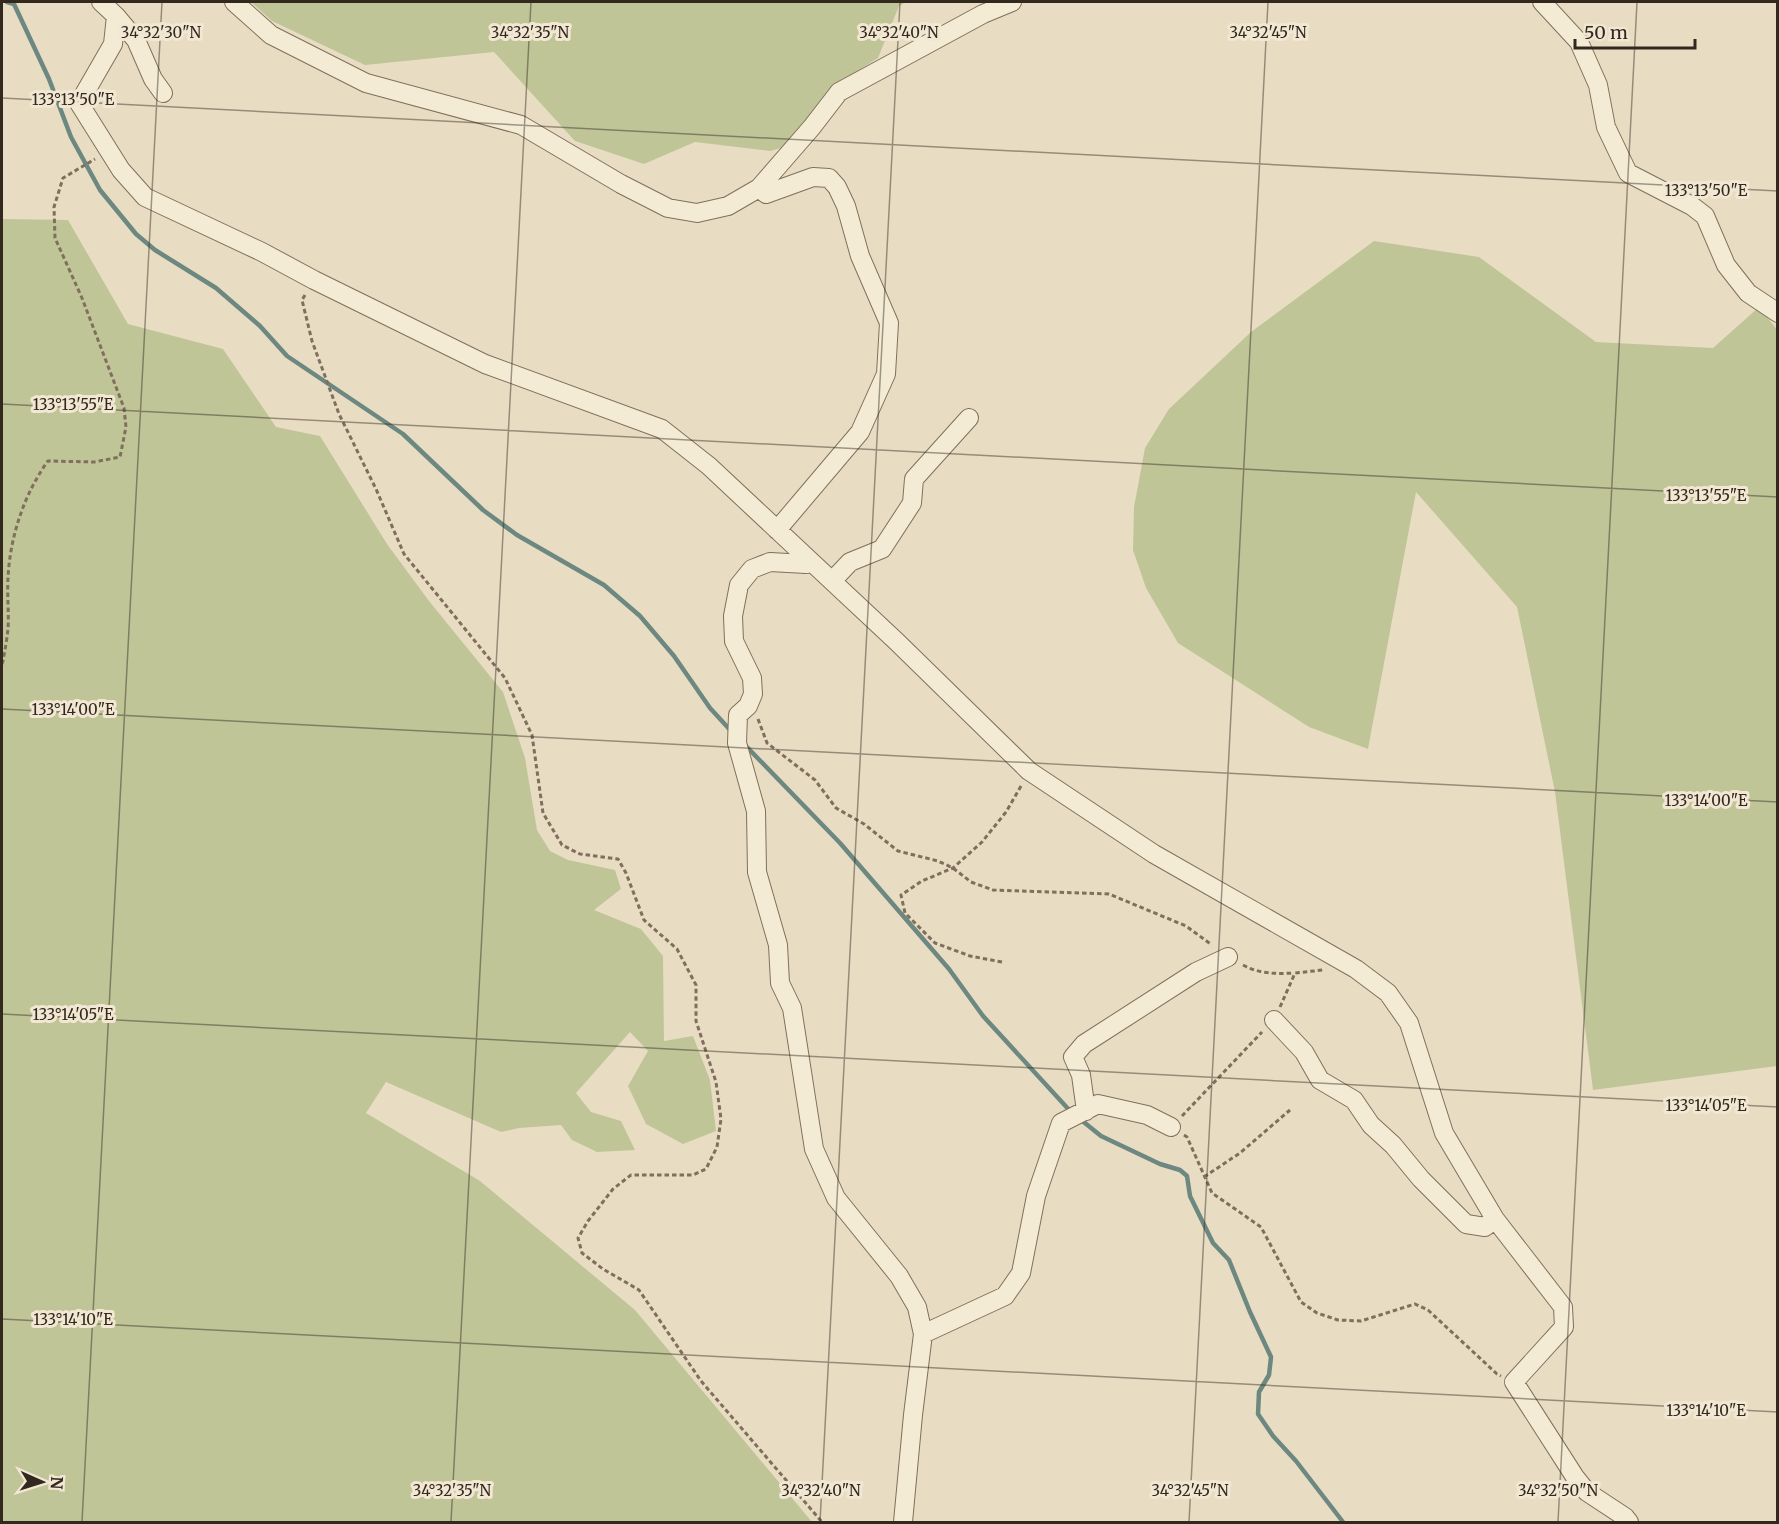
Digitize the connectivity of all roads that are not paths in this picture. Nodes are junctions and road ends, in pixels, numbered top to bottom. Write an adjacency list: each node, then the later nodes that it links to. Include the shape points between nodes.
1 (101, 2): 5 (street)
2 (234, 2): 7 (street, via 271,35 366,83 521,125 668,208 697,213 728,206)
3 (1012, 2): 7 (street, via 838,92)
4 (1542, 2): 8 (street, via 1579,42 1598,85 1606,127 1628,173 1705,216 1726,265 1748,293)
5 (116, 16): 6 (street, via 136,40); 10 (street, via 113,44 79,103 121,170 145,197 485,364 662,429 709,466)
6 (163, 93)
7 (759, 188): 10 (street, via 766,194 813,177 829,178 846,206 860,256 889,323 886,374 860,432)
8 (1778, 313)
9 (969, 418): 12 (street, via 914,479 912,503 882,549 850,562)
10 (777, 530): 11 (street)
11 (809, 560): 12 (street); 18 (street, via 806,564 770,562 752,569 739,585 733,616 734,641 752,678 753,694 738,715 738,743 756,812 757,872 778,945 780,983 792,1008 814,1149 836,1198 899,1275 917,1307)
12 (832, 581): 17 (street, via 1029,771 1154,854 1356,969 1388,993 1410,1023 1444,1133)
13 (1228, 957): 15 (street, via 1196,972 1084,1044 1073,1057 1082,1076)
14 (1274, 1020): 17 (street, via 1304,1052 1320,1080 1354,1100 1371,1125 1466,1224 1485,1227)
15 (1086, 1111): 16 (street, via 1098,1104 1147,1115); 18 (street, via 1061,1123 1036,1196 1022,1273 1005,1296)
16 (1171, 1127)
17 (1495, 1220): 20 (street, via 1563,1306 1564,1327 1514,1382 1587,1492)
18 (923, 1334): 19 (street)
19 (903, 1522)
20 (1629, 1522)

